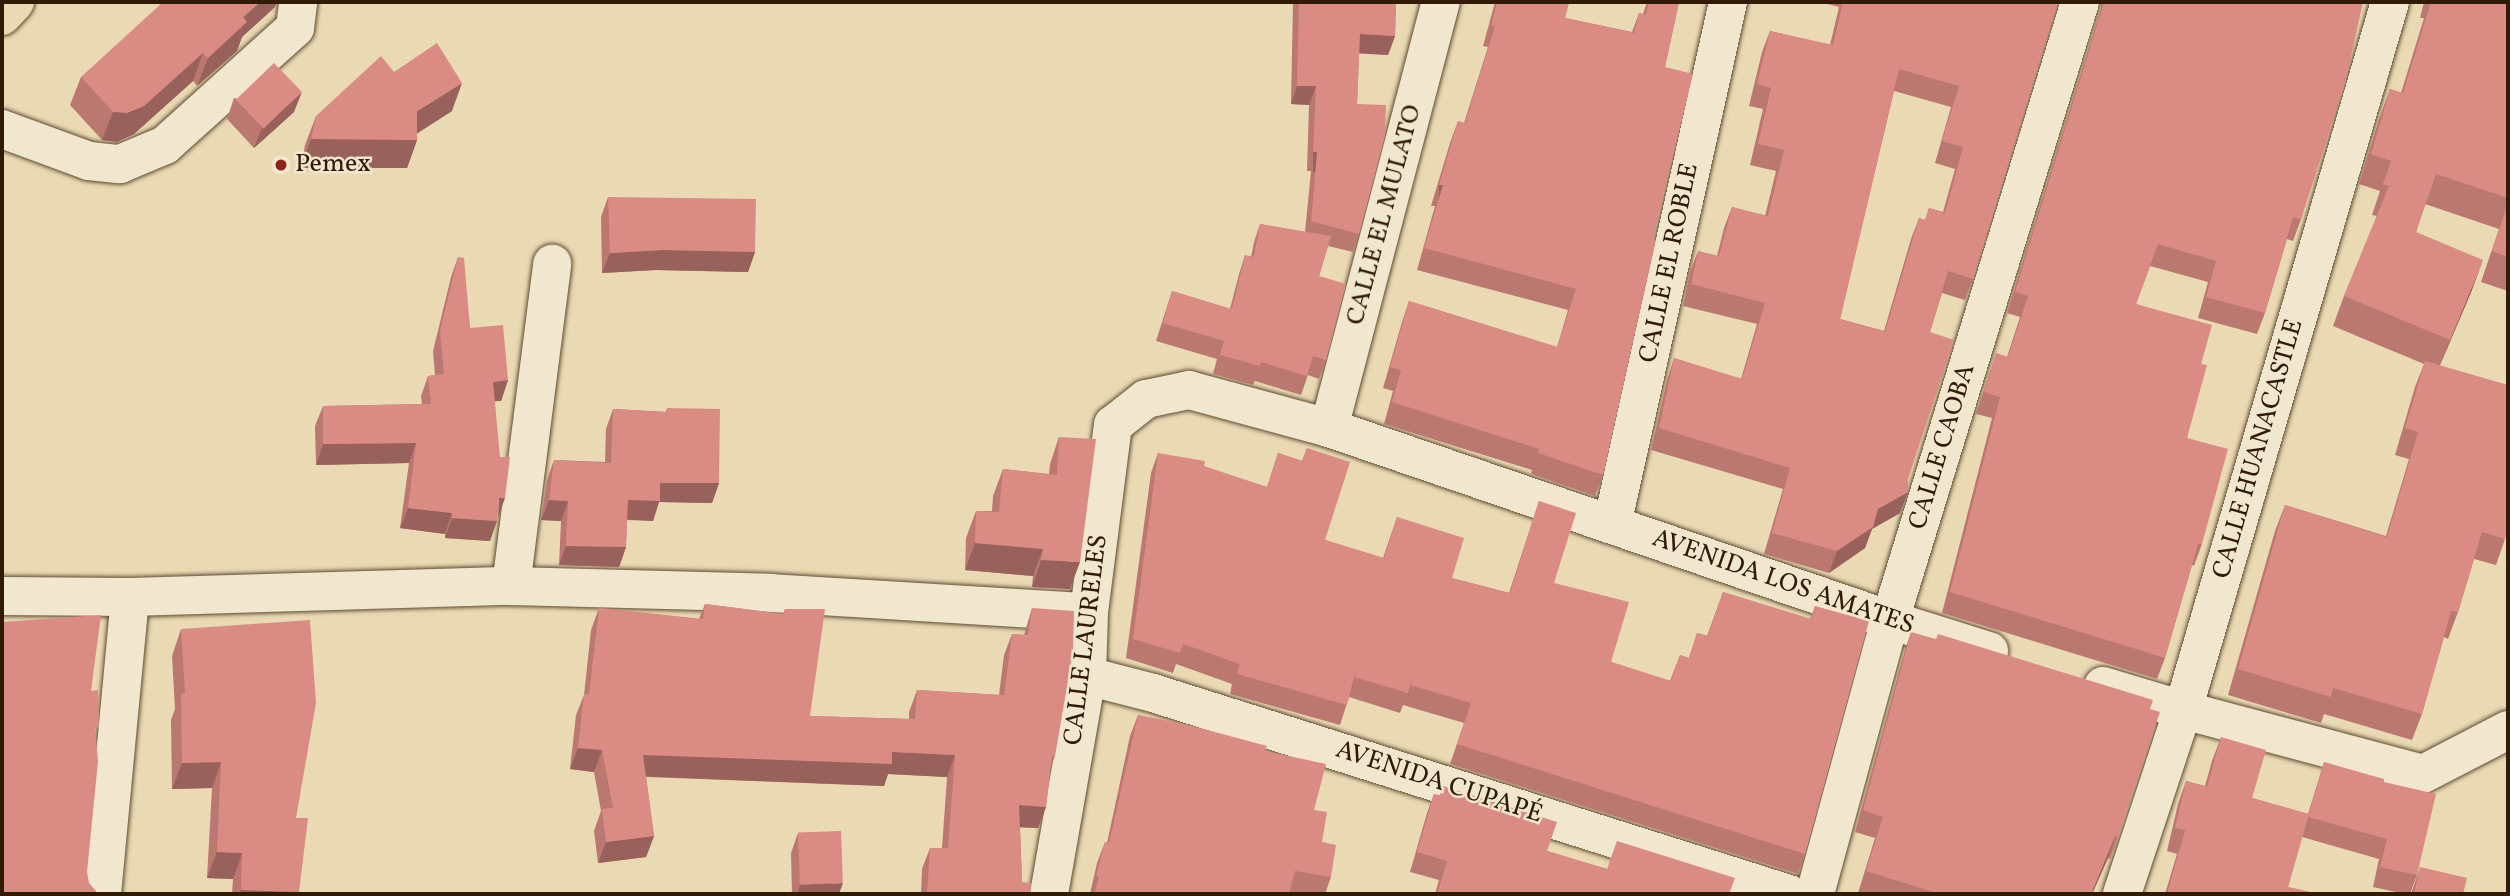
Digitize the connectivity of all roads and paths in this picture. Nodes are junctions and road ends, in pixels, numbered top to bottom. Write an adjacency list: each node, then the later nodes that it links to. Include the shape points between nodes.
1 (15, 2): 7 (main road)
2 (298, 2): 8 (street, via 295,28 165,145 120,164 89,161)
3 (1441, 2): 11 (street, CALLE EL MULATO)
4 (1728, 2): 12 (street, CALLE EL ROBLE)
5 (2080, 2): 17 (street, CALLE CAOBA)
6 (2390, 2): 21 (street, CALLE HUANACASTLE)
7 (2, 16)
8 (2, 129)
9 (552, 264): 13 (street)
10 (1146, 400): 11 (street, AVENIDA LOS AMATES, via 1189,390); 16 (street, CALLE LAURELES, via 1113,425)
11 (1329, 428): 12 (street, AVENIDA LOS AMATES)
12 (1612, 525): 17 (street, AVENIDA LOS AMATES)
13 (511, 586): 15 (street); 16 (street, via 771,593)
14 (2, 596): 15 (street)
15 (131, 597): 23 (street)
16 (1089, 612): 19 (street, CALLE LAURELES)
17 (1890, 620): 18 (street, AVENIDA LOS AMATES); 26 (street, CALLE CAOBA)
18 (2023, 661)
19 (1087, 676): 24 (street, CALLE LAURELES); 25 (street, AVENIDA CUPAPÉ)
20 (2076, 678): 21 (street)
21 (2183, 710): 22 (street, via 2423,774); 27 (street, CALLE HUANACASTLE)
22 (2508, 730)
23 (102, 894)
24 (1049, 894)
25 (1789, 894)
26 (1815, 894)
27 (2122, 894)

